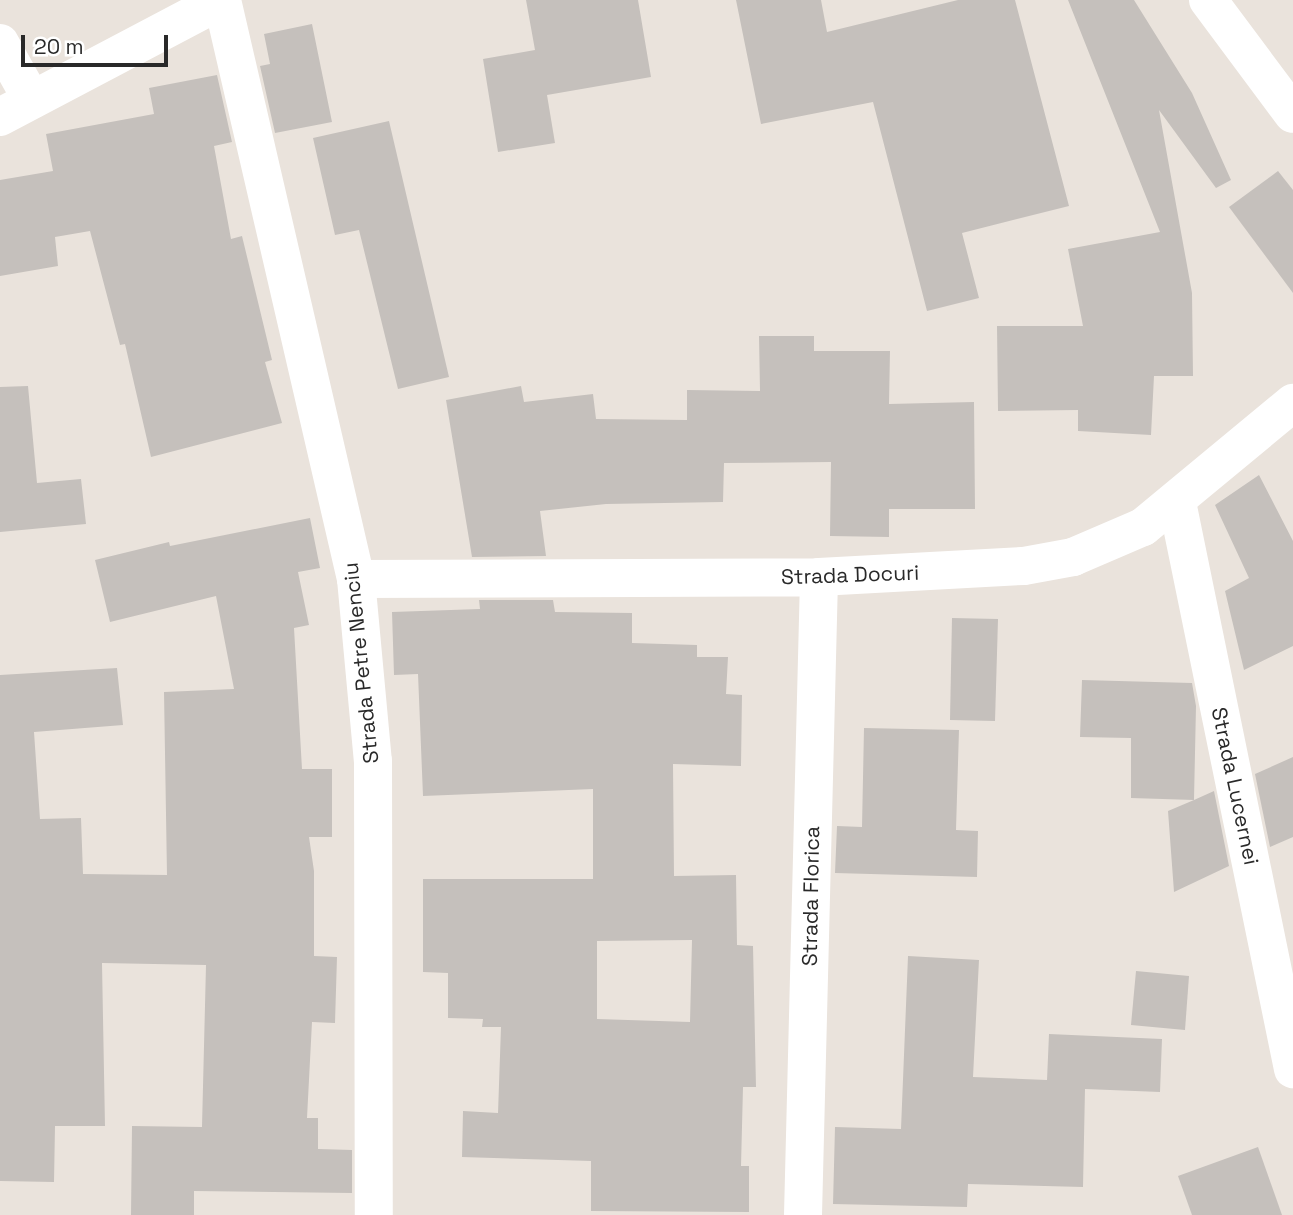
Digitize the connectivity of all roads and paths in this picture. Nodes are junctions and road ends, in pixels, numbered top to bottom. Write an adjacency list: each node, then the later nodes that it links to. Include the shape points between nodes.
1 (222, 0): 4 (street); 9 (street, Strada Petre Nenciu)
2 (1208, 0): 5 (street)
3 (0, 43): 4 (street)
4 (16, 108)
5 (1293, 114)
6 (1293, 403): 7 (street, Strada Docuri)
7 (1177, 502): 8 (street, Strada Docuri, via 1133,533 1073,557 1011,567); 10 (street, Strada Lucernei)
8 (819, 577): 9 (street, Strada Docuri); 12 (street, Strada Florica)
9 (356, 579): 11 (street, Strada Petre Nenciu, via 373,761)
10 (1293, 1069)
11 (374, 1215)
12 (803, 1215)

